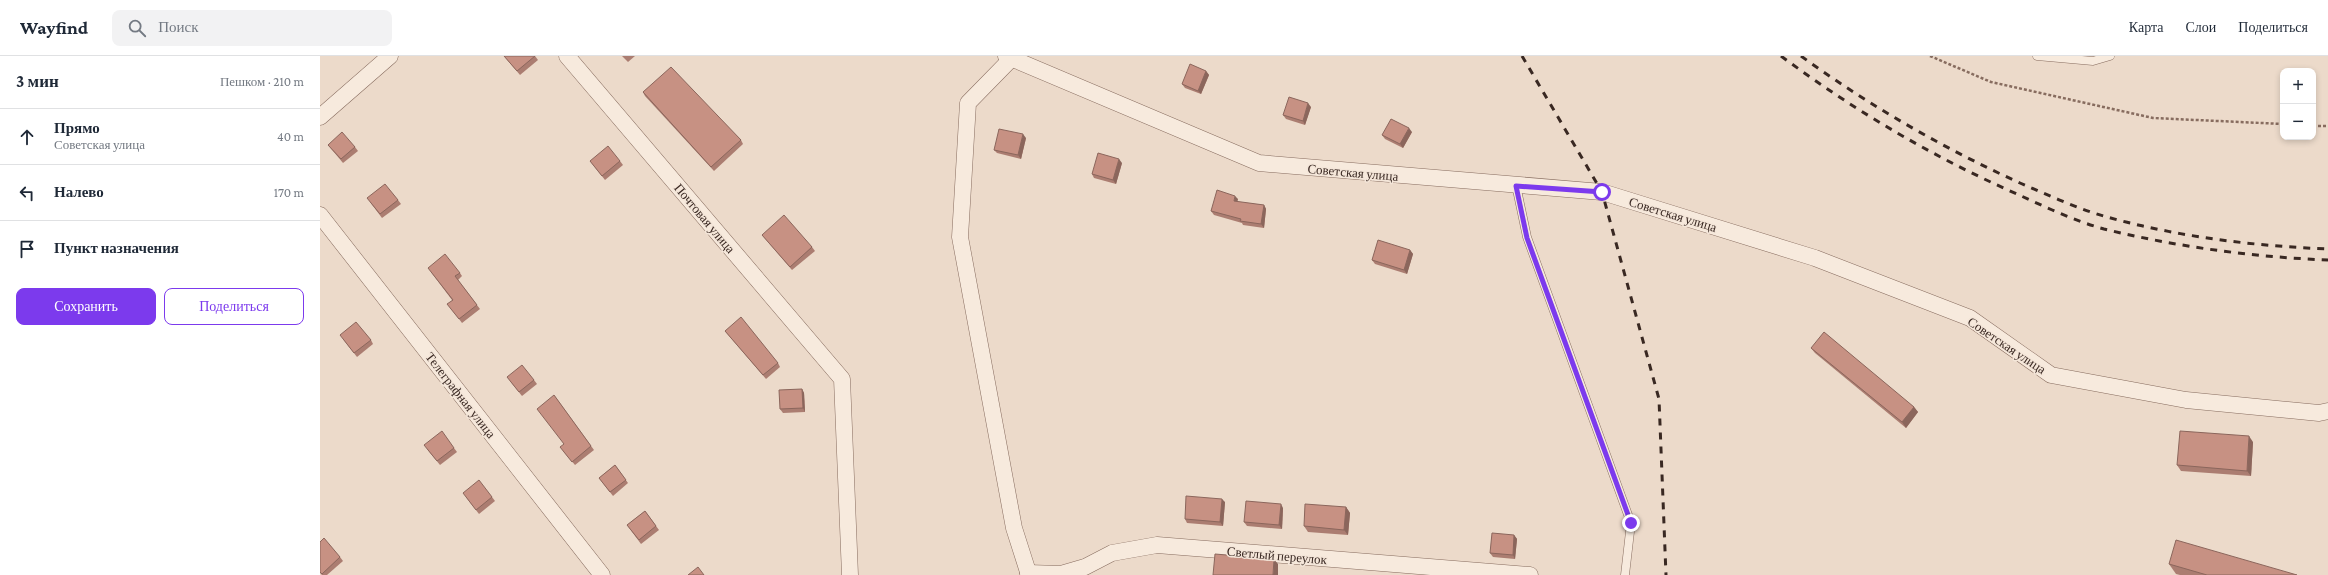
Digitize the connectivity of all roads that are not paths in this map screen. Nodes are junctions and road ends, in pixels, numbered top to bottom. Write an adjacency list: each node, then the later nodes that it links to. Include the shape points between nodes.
1 (390, 56): 6 (street)
2 (567, 56): 12 (street, Почтовая улица, via 842,379)
3 (2037, 56): 4 (lane, via 2093,61)
4 (2110, 56)
5 (1011, 57): 7 (street, Советская улица, via 1260,163); 10 (street, via 968,103 960,237 1014,528)
6 (320, 116)
7 (1516, 186): 9 (street, Советская улица, via 1602,192 1815,258 1970,318 2051,375 2186,400 2319,413); 14 (lane, via 1527,238 1631,523)
8 (320, 215): 11 (street, Телеграфная улица)
9 (2328, 411)
10 (1028, 574): 13 (street, Светлый переулок, via 1062,574 1085,567 1112,553 1157,545)
11 (602, 575)
12 (850, 575)
13 (1530, 575)
14 (1625, 575)

